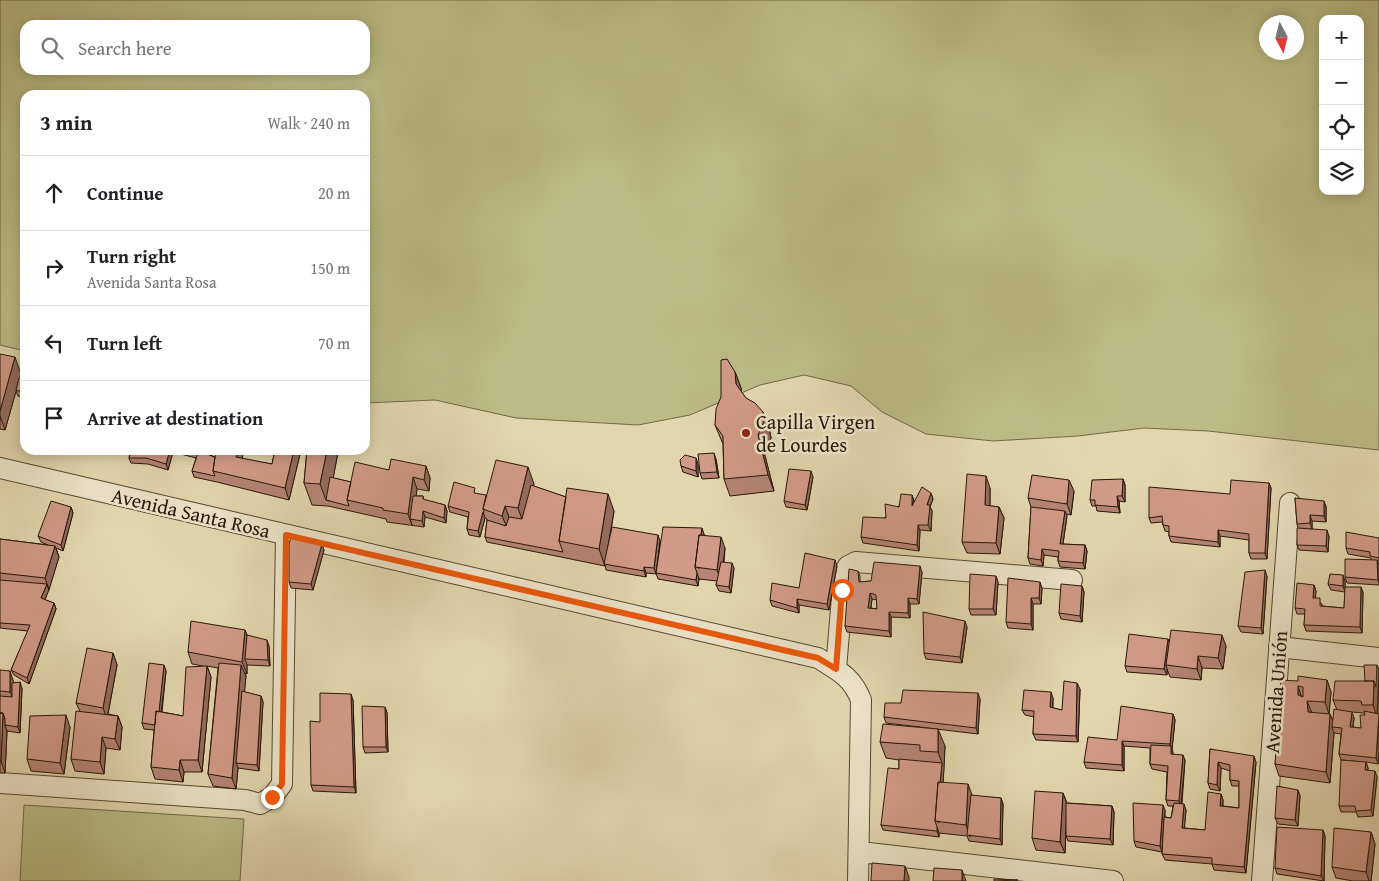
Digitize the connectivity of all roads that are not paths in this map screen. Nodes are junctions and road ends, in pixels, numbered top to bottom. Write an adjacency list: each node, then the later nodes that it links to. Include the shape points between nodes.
1 (0, 468): 3 (street, Avenida Santa Rosa)
2 (1290, 504): 5 (street, Avenida Unión)
3 (286, 535): 7 (street, Avenida Santa Rosa, via 818,658); 8 (street, via 282,784 272,797 260,804 245,800)
4 (1072, 580): 7 (street, via 856,562 844,573)
5 (1279, 647): 6 (street); 12 (street, Avenida Unión)
6 (1379, 658)
7 (836, 669): 9 (street, Avenida Santa Rosa, via 855,685 861,700)
8 (0, 783)
9 (860, 852): 10 (street, Avenida Santa Rosa); 11 (street)
10 (858, 881)
11 (1113, 881)
12 (1262, 881)

